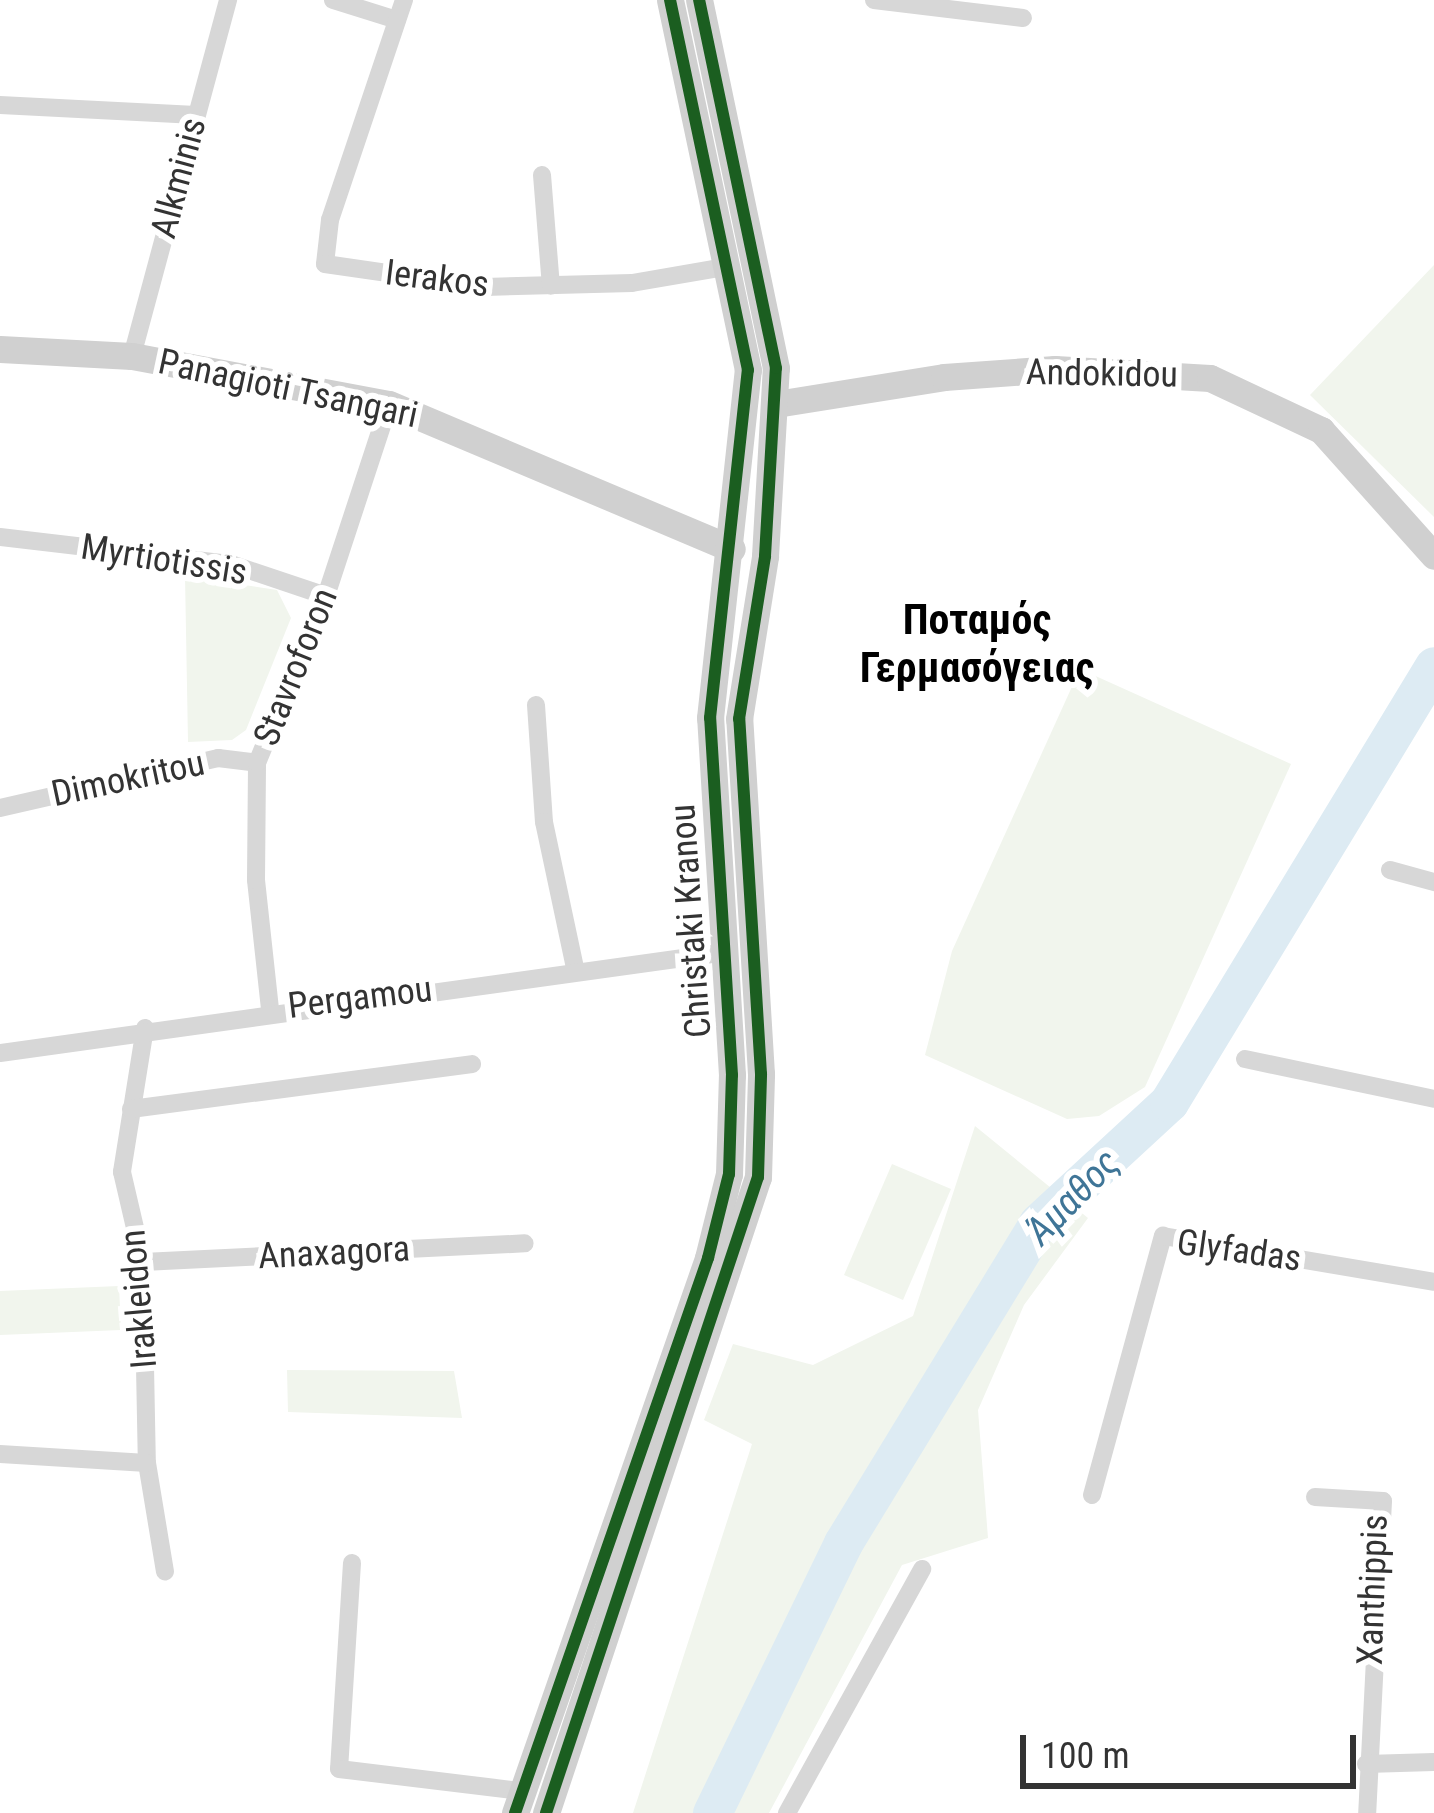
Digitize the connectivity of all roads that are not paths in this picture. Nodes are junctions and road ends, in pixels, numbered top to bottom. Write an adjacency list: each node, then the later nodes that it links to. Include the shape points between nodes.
1 (228, 0): 10 (street, Alkminis)
2 (333, 0): 8 (street)
3 (404, 0): 8 (street)
4 (670, 0): 12 (main road, Christaki Kranou)
5 (699, 0): 17 (main road, Christaki Kranou, via 769,328)
6 (874, 0): 7 (street)
7 (1023, 17)
8 (397, 20): 13 (street, Ierakos, via 330,220 325,264 485,287)
9 (0, 105): 10 (street)
10 (196, 115): 15 (street, Alkminis)
11 (542, 175): 13 (street)
12 (726, 267): 13 (street, Ierakos); 19 (main road, Christaki Kranou, via 748,370)
13 (551, 286)
14 (0, 349): 15 (main road, Panagioti Tsangari)
15 (132, 356): 16 (main road, Panagioti Tsangari)
16 (388, 404): 19 (main road, Panagioti Tsangari); 22 (street, Stavroforon)
17 (776, 404): 20 (main road, Christaki Kranou); 21 (main road, Andokidou, via 1033,371 1210,378 1321,430)
18 (0, 537): 22 (street, Myrtiotissis, via 231,564)
19 (732, 549): 20 (street, Panagioti Tsangari); 28 (main road, Christaki Kranou, via 710,718)
20 (765, 556): 50 (main road, Christaki Kranou, via 739,741 761,1074 758,1178)
21 (1434, 556)
22 (326, 596): 24 (street, Stavroforon)
23 (536, 705): 29 (street, via 544,822)
24 (257, 763): 25 (street, Dimokritou, via 218,758); 30 (street, Stavroforon, via 256,880)
25 (0, 808)
26 (1390, 870): 27 (street)
27 (1434, 882)
28 (719, 953): 29 (street, Pergamou); 49 (main road, Christaki Kranou, via 733,1126 722,1213)
29 (576, 972): 30 (street, Pergamou)
30 (270, 1009): 31 (street, Pergamou)
31 (145, 1028): 32 (street, Pergamou); 36 (street, Irakleidon)
32 (0, 1052)
33 (1245, 1059): 35 (street)
34 (472, 1064): 36 (street)
35 (1434, 1099)
36 (131, 1108): 38 (street, Irakleidon, via 122,1172)
37 (525, 1243): 38 (street, Anaxagora)
38 (143, 1262): 41 (street, Irakleidon)
39 (1434, 1282): 42 (street, Glyfadas, via 1163,1235)
40 (0, 1454): 41 (street)
41 (147, 1462): 46 (street, Irakleidon)
42 (1092, 1495)
43 (1315, 1497): 48 (street, Xanthippis, via 1383,1501)
44 (352, 1563): 49 (street, via 339,1768)
45 (922, 1569): 51 (street)
46 (164, 1572)
47 (1434, 1762): 48 (street)
48 (1366, 1764): 52 (street, Xanthippis)
49 (518, 1802)
50 (546, 1813)
51 (787, 1813)
52 (1367, 1813)

